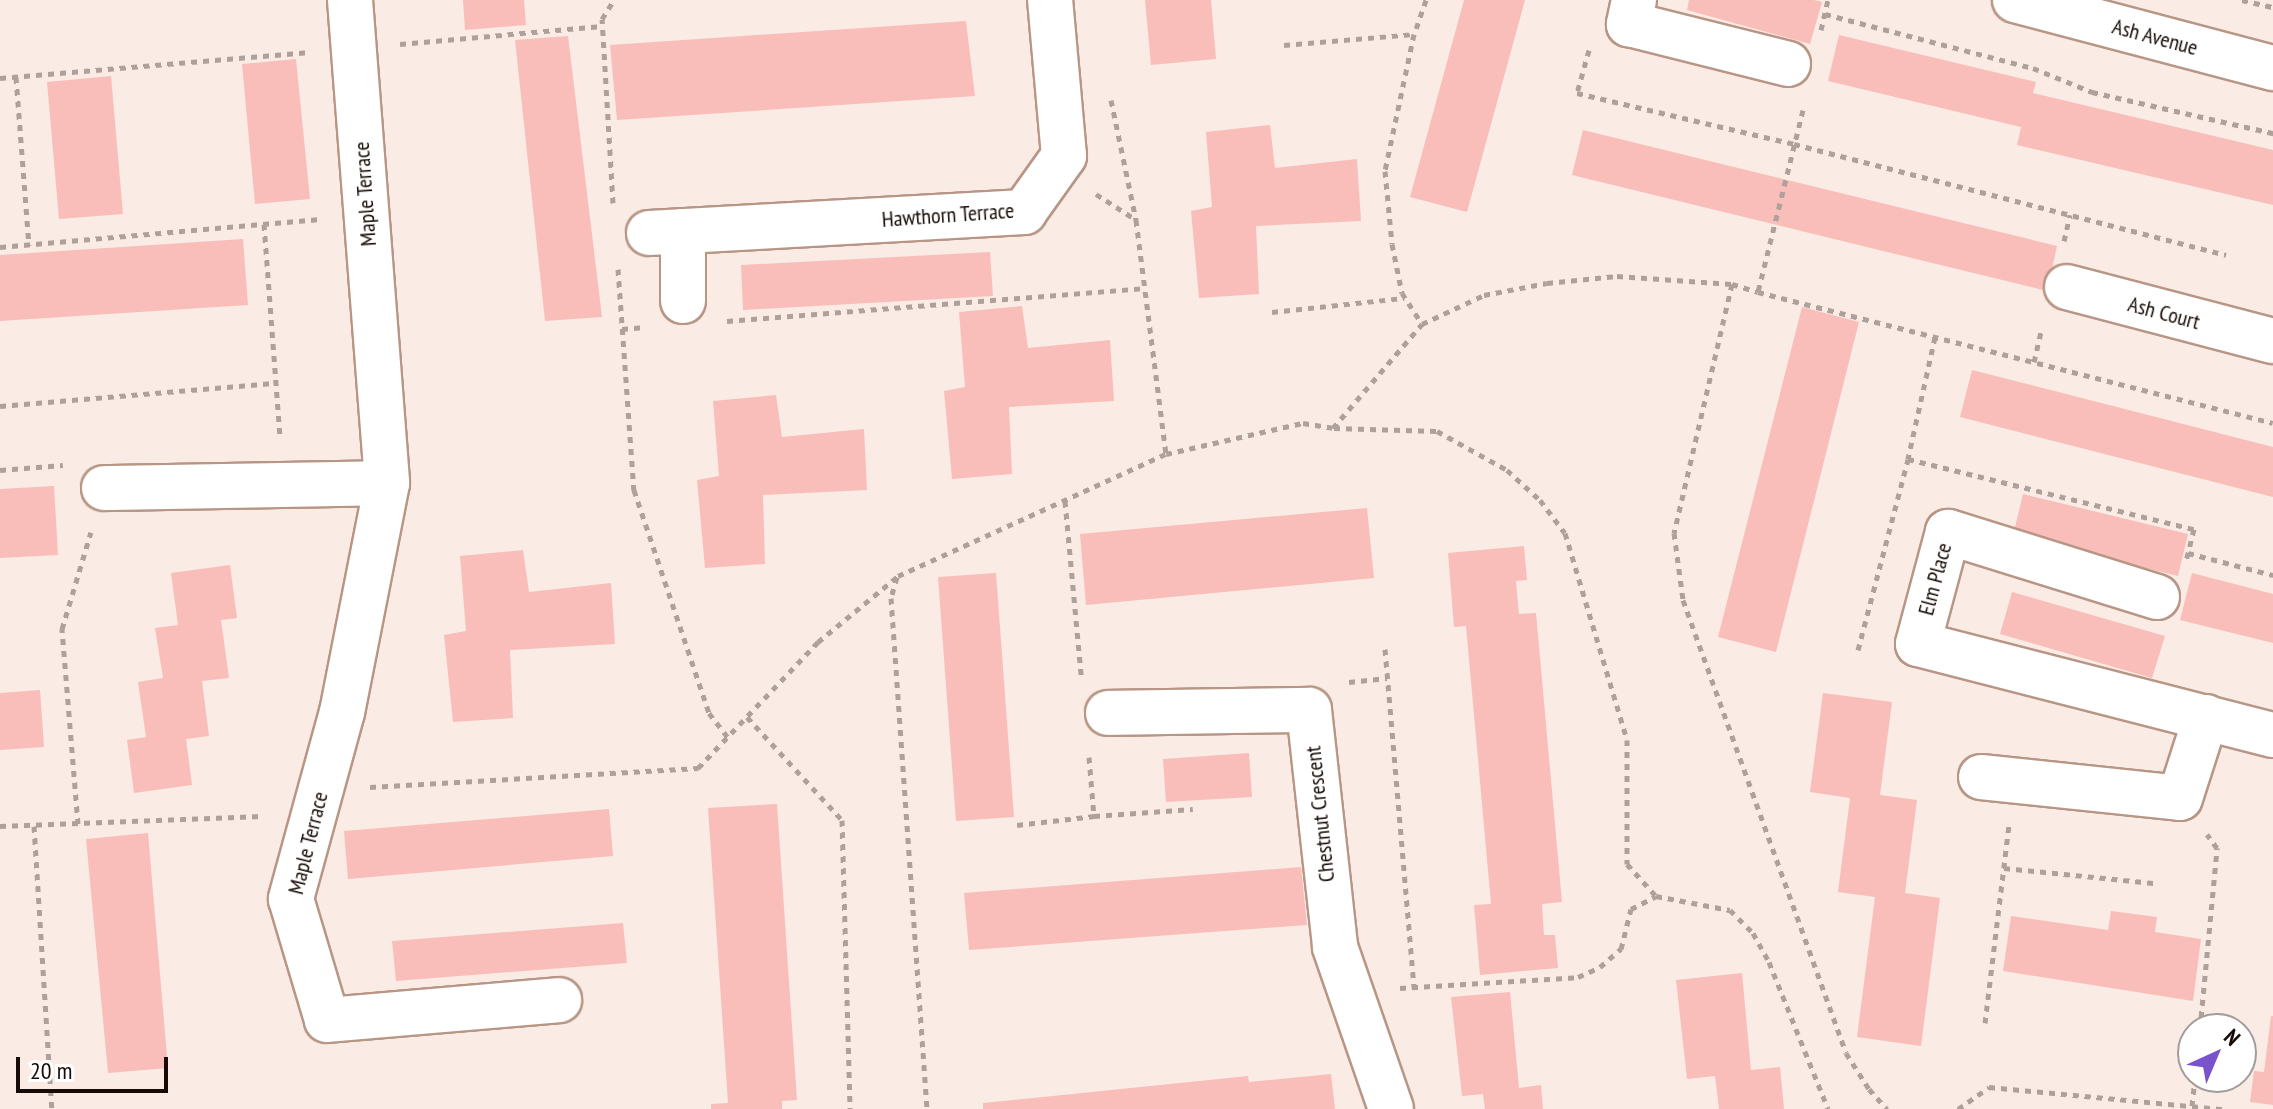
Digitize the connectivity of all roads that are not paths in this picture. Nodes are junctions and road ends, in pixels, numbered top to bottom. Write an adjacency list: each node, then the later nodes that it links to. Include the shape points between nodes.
1 (350, 0): 10 (street, Maple Terrace)
2 (1050, 0): 8 (street, Hawthorn Terrace, via 1064,156 1024,212 666,232)
3 (2030, 2): 6 (street, Ash Avenue)
4 (1632, 12): 5 (street)
5 (1788, 64)
6 (2273, 68)
7 (2067, 287): 9 (street, Ash Court)
8 (684, 316)
9 (2269, 331)
10 (387, 483): 11 (street); 17 (street, Maple Terrace, via 342,712 291,899 327,1020)
11 (104, 488)
12 (2171, 581): 14 (street, Elm Place, via 1948,532 1918,644)
13 (1108, 713): 18 (street, Chestnut Crescent, via 1309,710 1335,947)
14 (2206, 717): 15 (street, Elm Place); 16 (street, via 2180,798)
15 (2273, 735)
16 (1998, 779)
17 (559, 1000)
18 (1391, 1109)

